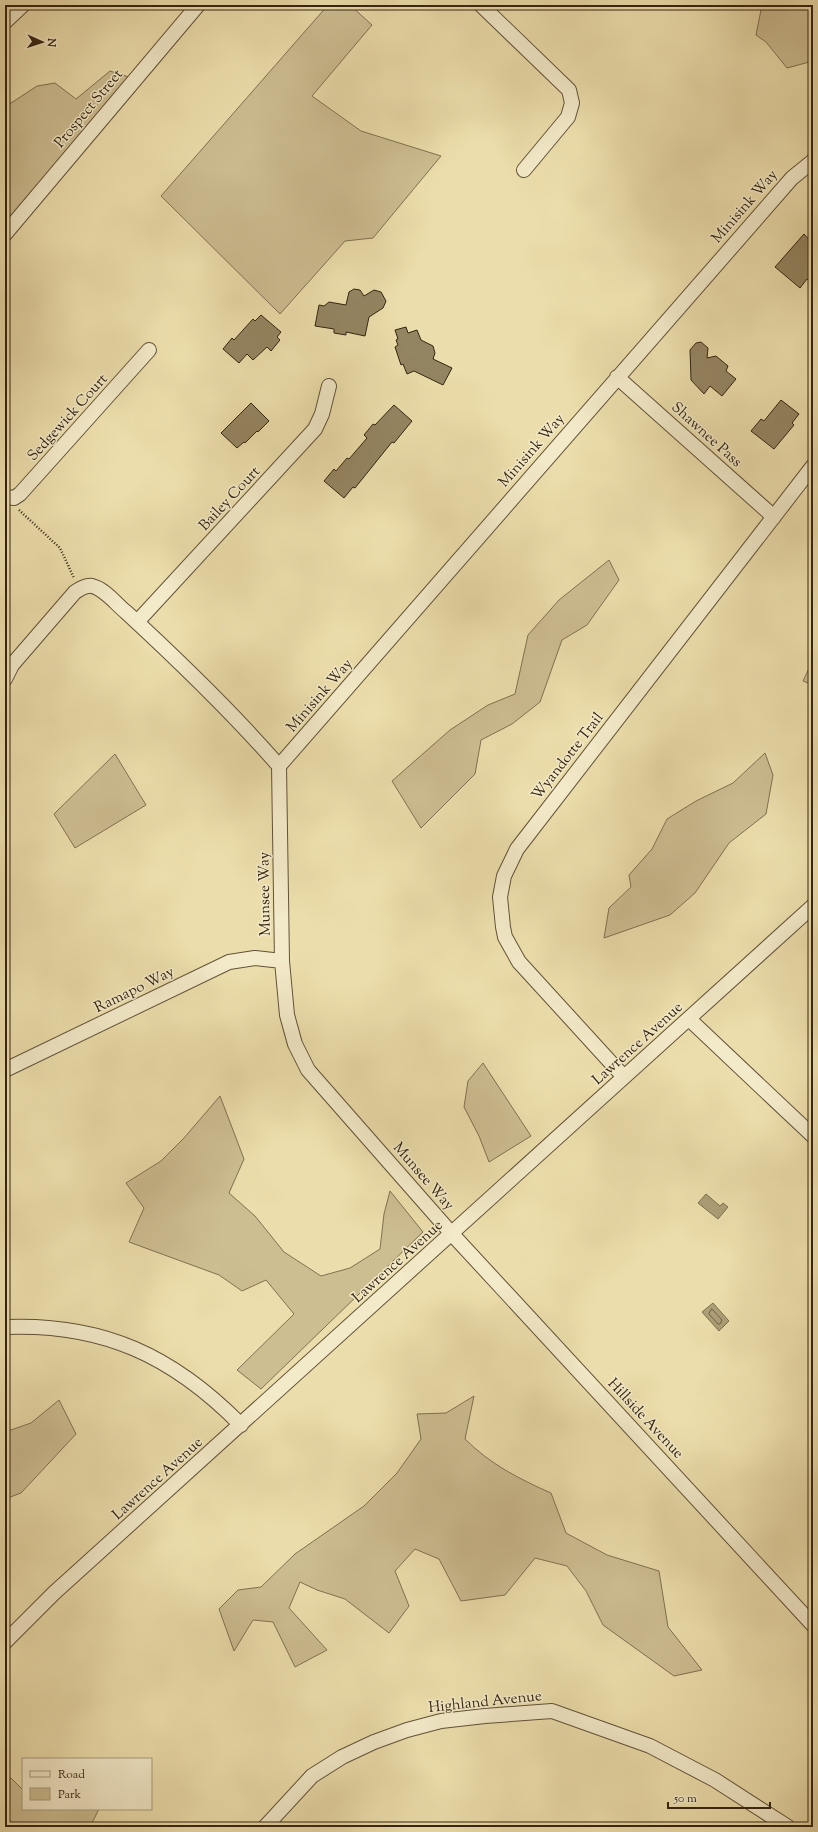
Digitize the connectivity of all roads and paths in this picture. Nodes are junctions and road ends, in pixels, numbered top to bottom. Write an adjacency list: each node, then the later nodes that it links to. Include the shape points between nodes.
1 (23, 5): 4 (street)
2 (198, 5): 7 (street, Prospect Street)
3 (481, 5): 6 (street, via 568,90 572,103 568,117)
4 (5, 22)
5 (813, 161): 9 (street, Minisink Way, via 792,178)
6 (524, 170)
7 (5, 234)
8 (150, 350): 12 (street, Sedgewick Court, via 20,494 14,498)
9 (617, 377): 14 (street, Shawnee Pass); 18 (street, Minisink Way)
10 (329, 386): 16 (street, Bailey Court, via 322,414 315,429)
11 (813, 466): 14 (street, Wyandotte Trail)
12 (5, 498)
13 (16, 508): 15 (path, via 60,548)
14 (774, 517): 23 (street, Wyandotte Trail, via 517,848 504,876 500,896 502,920 514,956)
15 (81, 588): 16 (street, via 92,586 100,589); 17 (street, via 12,665)
16 (137, 622): 18 (street, via 251,734)
17 (5, 679)
18 (279, 766): 20 (street, Munsee Way)
19 (813, 906): 21 (street, Lawrence Avenue)
20 (282, 961): 22 (street, Ramapo Way, via 255,958 229,962); 25 (street, Munsee Way, via 287,1015 295,1044 308,1070)
21 (689, 1019): 23 (street, Lawrence Avenue); 24 (street)
22 (5, 1070)
23 (624, 1077): 25 (street, Lawrence Avenue)
24 (813, 1136)
25 (452, 1234): 27 (street, Lawrence Avenue); 28 (street, Hillside Avenue)
26 (5, 1328): 27 (street, via 27,1326 87,1333 144,1352 196,1383)
27 (241, 1425): 29 (street, Lawrence Avenue, via 54,1593)
28 (813, 1625)
29 (5, 1642)
30 (265, 1827): 31 (street, Highland Avenue, via 312,1776 342,1757 374,1742 441,1721 552,1711 650,1746 715,1780)
31 (788, 1827)

